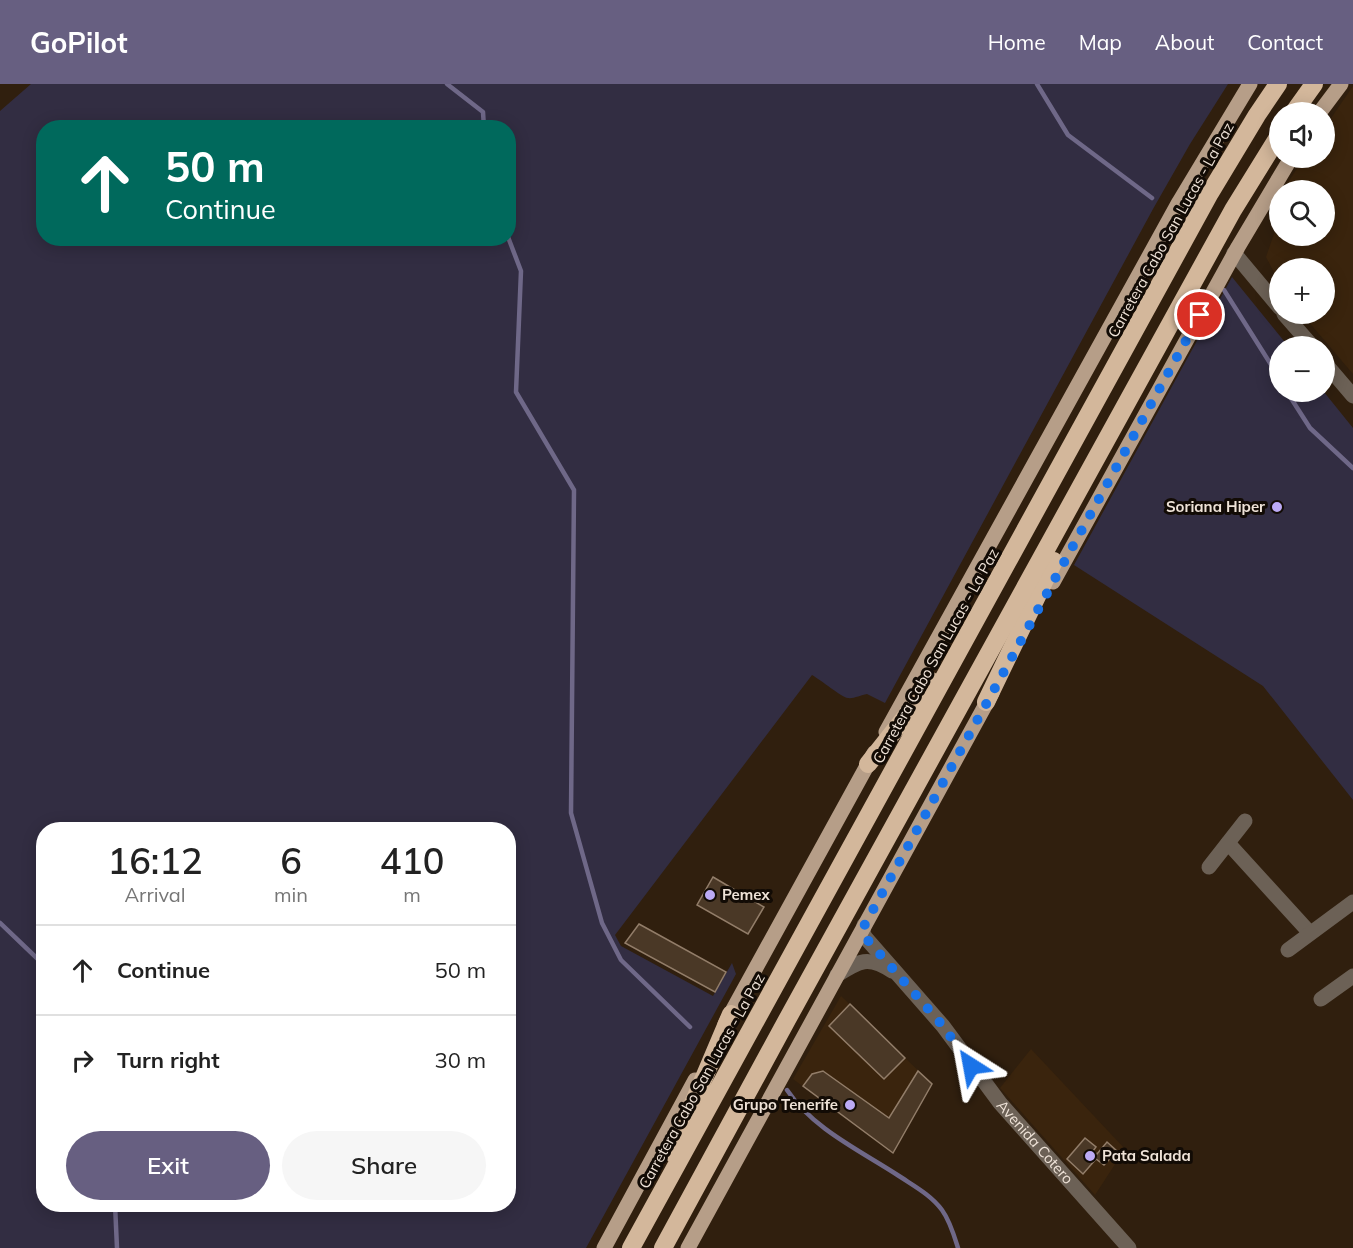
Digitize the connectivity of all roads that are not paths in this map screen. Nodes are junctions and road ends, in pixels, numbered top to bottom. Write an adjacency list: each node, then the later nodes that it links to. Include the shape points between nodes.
1 (1250, 84): 18 (main road, via 1179,202)
2 (1278, 84): 16 (highway, Carretera Cabo San Lucas - La Paz, via 1210,194)
3 (1314, 84): 5 (highway)
4 (1341, 84): 6 (main road)
5 (1301, 102)
6 (1328, 102)
7 (1269, 152): 15 (highway)
8 (1285, 168): 9 (main road)
9 (1234, 253): 10 (street); 17 (main road)
10 (1269, 295)
11 (1293, 324): 12 (street)
12 (1303, 336)
13 (1335, 375): 14 (street)
14 (1353, 396)
15 (1101, 449): 17 (highway, via 1069,534); 33 (highway)
16 (982, 610): 18 (highway, via 951,646 925,692); 32 (highway, Carretera Cabo San Lucas - La Paz)
17 (986, 702): 23 (main road)
18 (868, 764): 30 (main road)
19 (1245, 821): 20 (street)
20 (1228, 843): 21 (street); 24 (street)
21 (1209, 867)
22 (1353, 902): 24 (street)
23 (864, 925): 26 (main road); 27 (street, Avenida Cotero, via 865,937)
24 (1310, 933): 25 (street)
25 (1288, 951)
26 (837, 975): 27 (street, via 856,963 868,961); 34 (main road)
27 (899, 976): 35 (street, Avenida Cotero, via 943,1026 1000,1103)
28 (1353, 976): 29 (street)
29 (1321, 999)
30 (731, 1014): 31 (main road); 32 (highway)
31 (604, 1248)
32 (631, 1248)
33 (663, 1248)
34 (688, 1248)
35 (1129, 1248)

